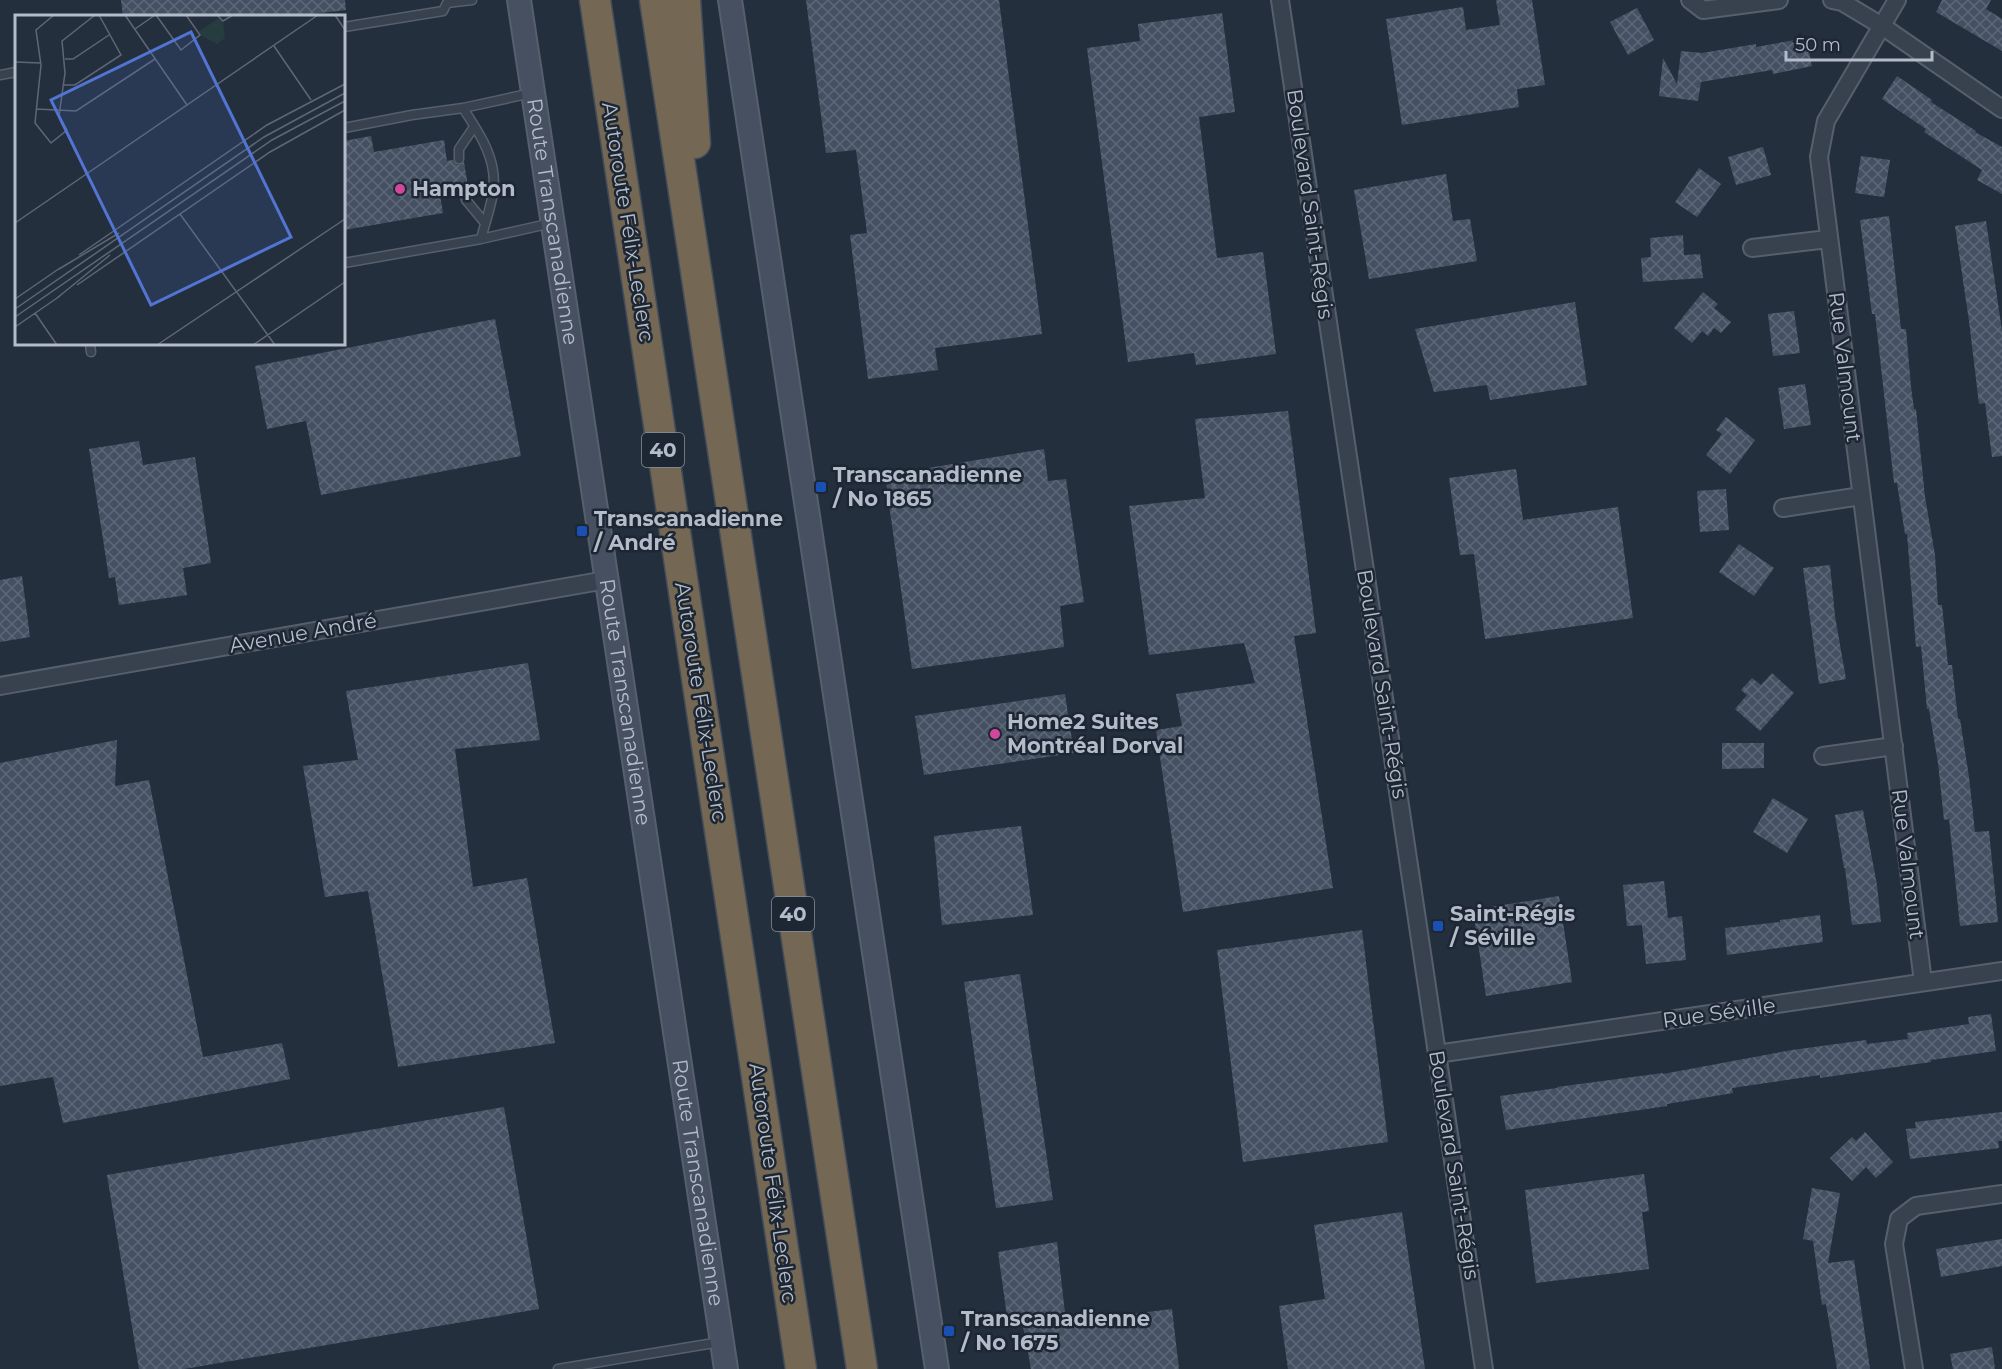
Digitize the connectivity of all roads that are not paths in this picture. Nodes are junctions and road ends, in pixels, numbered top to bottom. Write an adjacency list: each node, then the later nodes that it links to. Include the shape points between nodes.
1 (472, 0): 13 (lane)
2 (519, 0): 18 (main road, Route Transcanadienne)
3 (579, 0): 25 (highway)
4 (595, 0): 25 (highway, Autoroute Félix-Leclerc / 40)
5 (655, 0): 32 (highway, 40)
6 (685, 0): 32 (highway)
7 (730, 0): 48 (main road)
8 (1280, 0): 41 (street, Boulevard Saint-Régis)
9 (1690, 0): 10 (street, via 1703,9)
10 (1779, 0)
11 (1832, 0): 14 (street)
12 (1898, 0): 14 (street, Rue Valmount)
13 (447, 2): 15 (lane, via 443,11)
14 (1882, 26): 20 (street); 29 (street, Rue Valmount, via 1826,121 1819,157)
15 (345, 27)
16 (15, 72): 17 (lane)
17 (0, 75)
18 (532, 93): 19 (lane); 27 (main road, Route Transcanadienne)
19 (463, 108): 21 (lane); 22 (lane)
20 (2002, 109)
21 (474, 127): 23 (lane, via 459,149); 26 (lane, via 493,170 493,192)
22 (345, 128)
23 (459, 159)
24 (464, 191): 26 (lane, via 466,200)
25 (624, 191): 46 (highway, Autoroute Félix-Leclerc / 40)
26 (485, 223): 28 (lane)
27 (552, 223): 28 (lane); 35 (main road, Route Transcanadienne)
28 (481, 239): 31 (lane)
29 (1828, 239): 30 (street); 33 (street, Rue Valmount)
30 (1752, 248)
31 (345, 263)
32 (709, 356): 47 (highway, 40)
33 (1861, 496): 34 (street); 37 (street, Rue Valmount)
34 (1783, 508)
35 (606, 580): 36 (street, Avenue André); 43 (main road, Route Transcanadienne)
36 (0, 686)
37 (1894, 746): 38 (street); 40 (street, Rue Valmount)
38 (1823, 756)
39 (2002, 970): 40 (street, Rue Séville)
40 (1923, 982): 41 (street, Rue Séville)
41 (1437, 1054): 49 (street, Boulevard Saint-Régis)
42 (2002, 1194): 50 (street, via 1916,1206 1899,1218 1894,1244)
43 (722, 1341): 44 (lane); 45 (main road, Route Transcanadienne)
44 (558, 1369)
45 (726, 1369)
46 (801, 1369)
47 (861, 1369)
48 (937, 1369)
49 (1484, 1369)
50 (1914, 1369)

